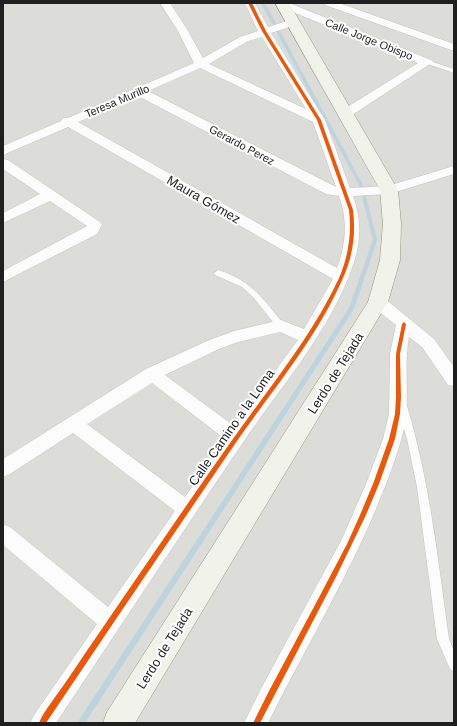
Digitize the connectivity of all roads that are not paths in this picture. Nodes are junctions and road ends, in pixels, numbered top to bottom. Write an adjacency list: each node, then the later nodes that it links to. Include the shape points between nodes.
1 (165, 3): 9 (street)
2 (250, 3): 6 (street, Calle Camino a la Loma)
3 (329, 3): 7 (street)
4 (287, 5): 5 (street, Lerdo de Tejada); 8 (street, Calle Jorge Obispo)
5 (294, 22): 6 (street, Teresa Murillo); 12 (street, Lerdo de Tejada)
6 (264, 31): 9 (street, Teresa Murillo, via 244,39); 13 (street, Calle Camino a la Loma)
7 (454, 48)
8 (427, 62): 10 (lane, Calle Jorge Obispo); 12 (street)
9 (200, 64): 11 (street, Teresa Murillo); 13 (street)
10 (454, 71)
11 (140, 92): 14 (street, Teresa Murillo); 19 (street, Gerardo Perez, via 325,189)
12 (345, 114): 18 (street, Lerdo de Tejada)
13 (319, 120): 19 (street, Calle Camino a la Loma)
14 (67, 121): 15 (street, Teresa Murillo); 24 (street, Maura Gómez)
15 (3, 151)
16 (3, 163): 20 (street)
17 (454, 170): 18 (street, Gerardo Perez)
18 (381, 190): 19 (street, Gerardo Perez); 25 (street, Lerdo de Tejada, via 392,224 390,260)
19 (352, 192): 24 (street, Calle Camino a la Loma, via 352,245)
20 (50, 195): 21 (street); 23 (street, via 94,222 95,228)
21 (3, 219)
22 (218, 273): 27 (lane, via 245,285)
23 (3, 277)
24 (341, 277): 28 (street, Calle Camino a la Loma)
25 (378, 302): 26 (street); 40 (street, Lerdo de Tejada)
26 (404, 324): 30 (street, via 428,343); 31 (street, via 398,352)
27 (282, 326): 28 (street); 29 (street, via 234,337)
28 (307, 337): 33 (street, Calle Camino a la Loma)
29 (152, 374): 32 (street); 33 (street)
30 (454, 380)
31 (400, 397): 38 (lane, via 422,487 444,639); 41 (street, via 388,452 364,514 325,594)
32 (74, 424): 34 (street); 35 (street)
33 (236, 437): 35 (street, Calle Camino a la Loma)
34 (3, 469)
35 (187, 509): 37 (street, Calle Camino a la Loma)
36 (3, 533): 37 (street)
37 (111, 622): 39 (street, Calle Camino a la Loma)
38 (454, 665)
39 (42, 723)
40 (118, 723)
41 (256, 723)

